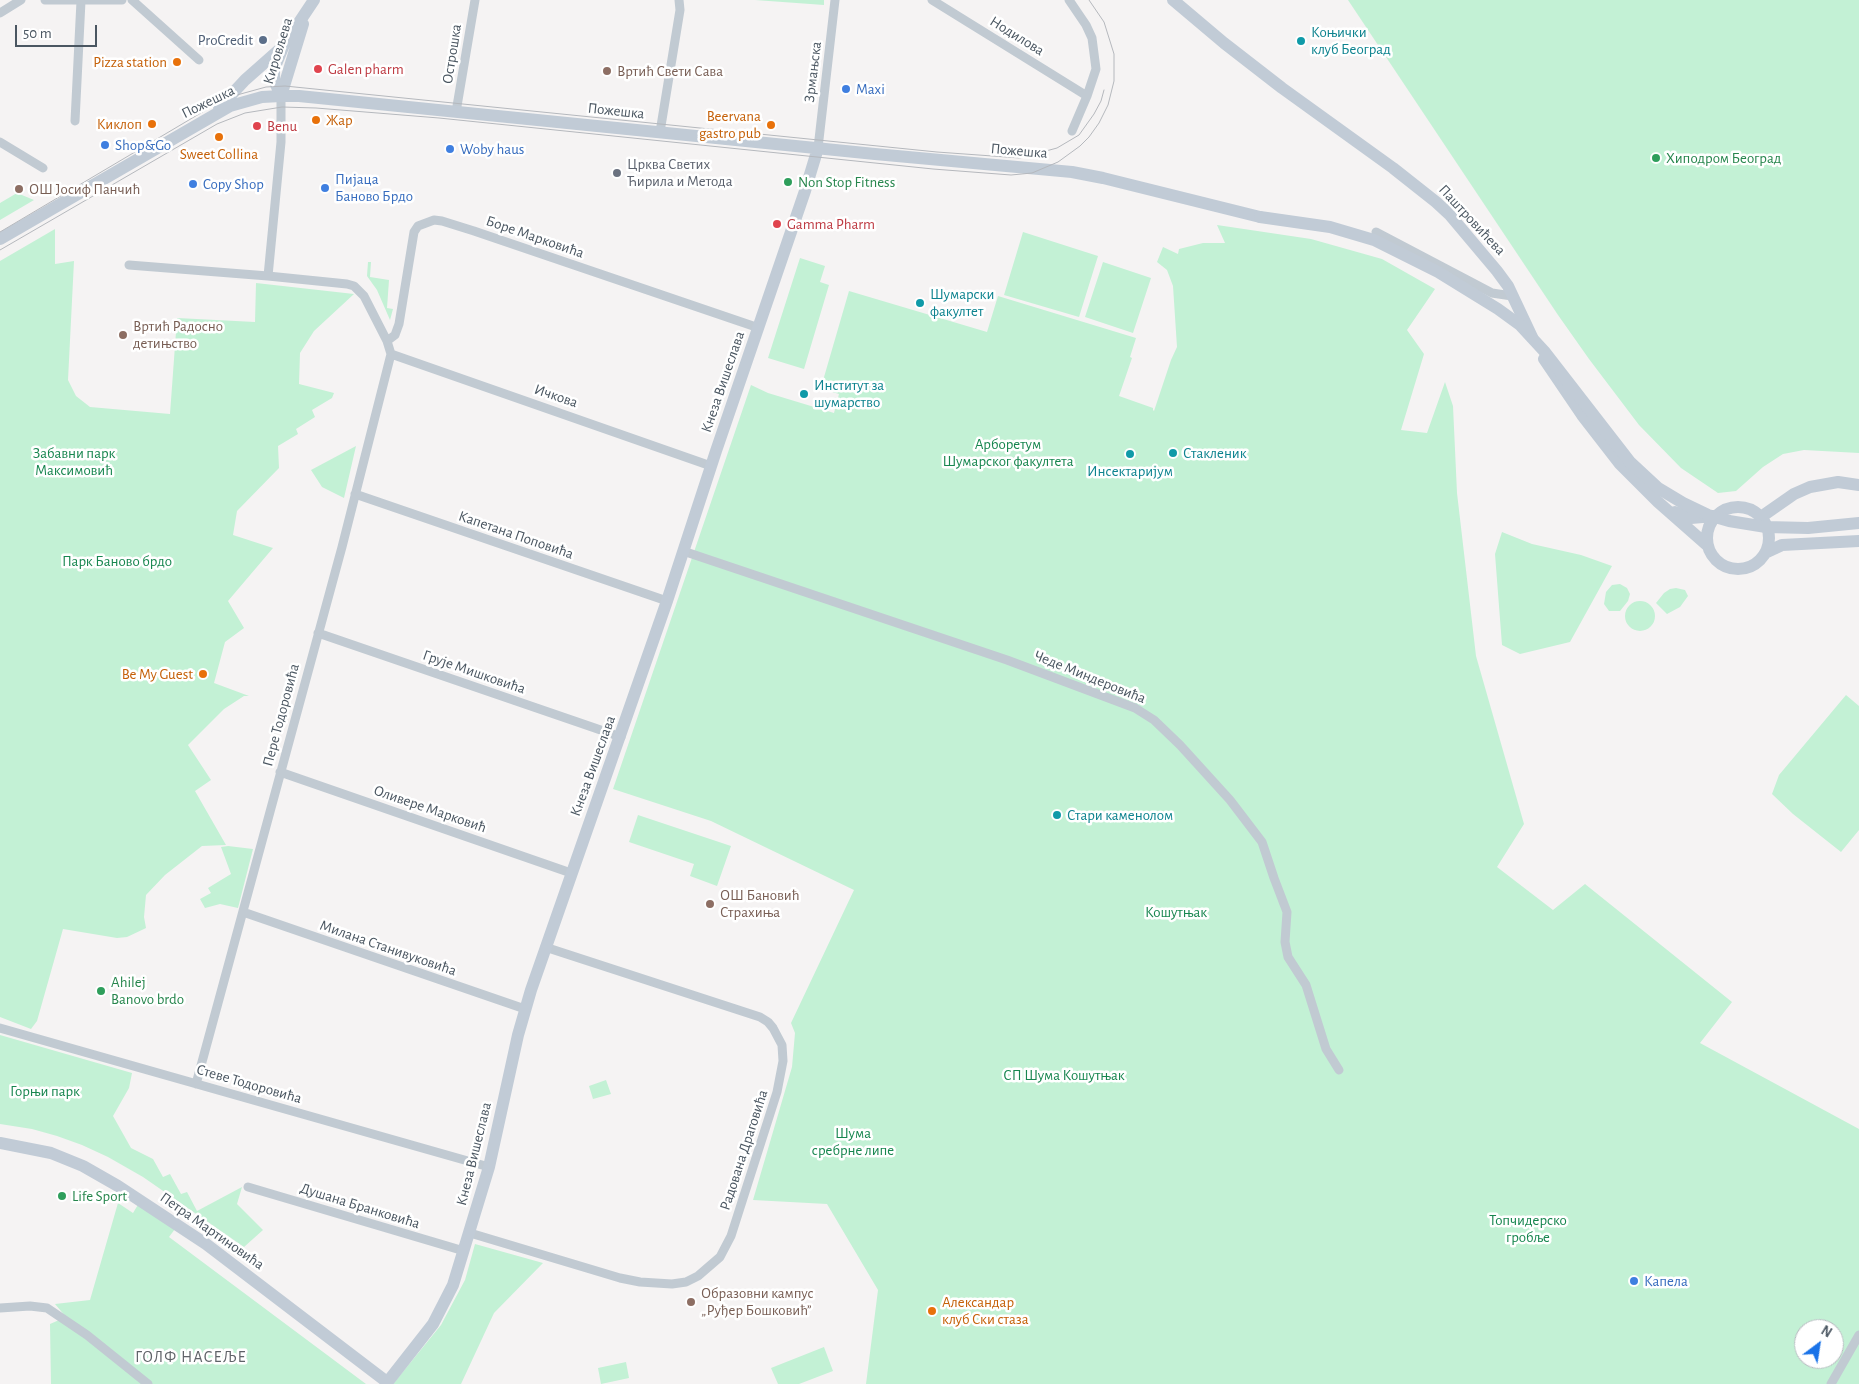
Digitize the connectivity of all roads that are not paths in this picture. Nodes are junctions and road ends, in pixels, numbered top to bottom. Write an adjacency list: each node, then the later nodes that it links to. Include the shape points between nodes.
1 (21, 0): 13 (street)
2 (45, 0): 12 (street)
3 (122, 0): 12 (street)
4 (132, 0): 16 (street)
5 (314, 0): 14 (street, Кировљева)
6 (475, 0): 19 (street, Острошка)
7 (679, 0): 23 (street, via 679,18)
8 (836, 0): 25 (street, Зрмањска)
9 (932, 0): 18 (street, Нодилова)
10 (1069, 0): 18 (street, via 1086,25 1094,50 1096,69)
11 (1173, 0): 31 (street, Паштровићева, via 1282,88 1436,202 1497,271)
12 (81, 1): 21 (street)
13 (3, 11)
14 (307, 12): 15 (street, Кировљева); 17 (street, Кировљева)
15 (284, 46): 17 (street, Кировљева, via 273,75); 20 (street, via 245,80)
16 (199, 60)
17 (282, 96): 19 (street, Пожешка); 20 (street, Пожешка, via 240,102); 30 (street, via 281,142)
18 (1087, 96): 22 (street)
19 (456, 112): 23 (street, Пожешка)
20 (213, 115): 28 (street, Пожешка)
21 (75, 121)
22 (1072, 131)
23 (660, 132): 25 (street, Пожешка)
24 (0, 142): 26 (street)
25 (818, 148): 32 (street, Кнеза Вишеслава); 41 (street, Пожешка, bridge, via 1080,173 1260,216 1330,227 1374,240 1438,272 1520,325 1544,350 1630,462 1658,488 1683,504 1708,515 1761,527 1808,528)
26 (43, 168)
27 (1376, 232): 31 (street, via 1492,293)
28 (0, 240)
29 (129, 265): 30 (street)
30 (268, 276): 33 (street, via 354,286 364,296)
31 (1512, 296): 38 (street, Паштровићева, via 1536,346 1582,415 1620,464)
32 (759, 328): 33 (street, Боре Марковића, via 434,220 418,226 414,232 399,324 395,335); 35 (street, Кнеза Вишеслава)
33 (387, 341): 34 (street)
34 (391, 354): 35 (street, Ичкова); 37 (street, Пере Тодоровића)
35 (711, 466): 44 (street, Кнеза Вишеслава)
36 (1859, 485): 40 (street, via 1819,484 1802,490)
37 (355, 494): 46 (street, Капетана Поповића); 47 (street, Пере Тодоровића)
38 (1658, 502): 39 (street, Паштровићева, via 1682,516); 43 (street, Паштровићева)
39 (1717, 516): 40 (street, via 1731,508 1742,508); 43 (street, via 1708,530)
40 (1761, 517): 45 (street, via 1769,536)
41 (1859, 523)
42 (1859, 541): 45 (street, via 1782,545)
43 (1708, 546): 45 (street, via 1718,563 1735,570 1756,564)
44 (683, 551): 46 (street, Кнеза Вишеслава); 55 (street, Чеде Миндеровића, via 1000,657 1134,708 1154,720 1230,800 1262,842 1287,912 1285,942 1288,957 1306,985 1326,1049)
45 (1766, 552)
46 (668, 601): 48 (street, Кнеза Вишеслава)
47 (318, 633): 48 (street, Грује Мишковића); 49 (street, Пере Тодоровића)
48 (621, 737): 50 (street, Кнеза Вишеслава)
49 (280, 772): 50 (street, Оливере Марковић); 51 (street, Пере Тодоровића)
50 (572, 873): 52 (street, Кнеза Вишеслава)
51 (243, 912): 53 (street, Милана Станивуковића); 56 (street, Пере Тодоровића)
52 (545, 947): 53 (street, Кнеза Вишеслава); 60 (street, Радована Драговића, via 760,1017 773,1028 782,1045 783,1061 777,1092 731,1236 720,1257 686,1282 630,1280)
53 (525, 1009): 58 (street, Кнеза Вишеслава)
54 (0, 1028): 56 (street, Стеве Тодоровића)
55 (1339, 1070)
56 (196, 1084): 58 (street, Стеве Тодоровића)
57 (0, 1143): 64 (street, Петра Мартиновића, via 32,1148 67,1159 118,1186 206,1244)
58 (490, 1167): 60 (street, Кнеза Вишеслава)
59 (248, 1187): 61 (street, Душана Бранковића)
60 (470, 1233): 61 (street, Кнеза Вишеслава)
61 (464, 1251): 64 (street, Кнеза Вишеслава, via 439,1314)
62 (0, 1308): 65 (street, via 47,1308)
63 (1859, 1335): 66 (street)
64 (386, 1383)
65 (148, 1384)
66 (1831, 1384)

